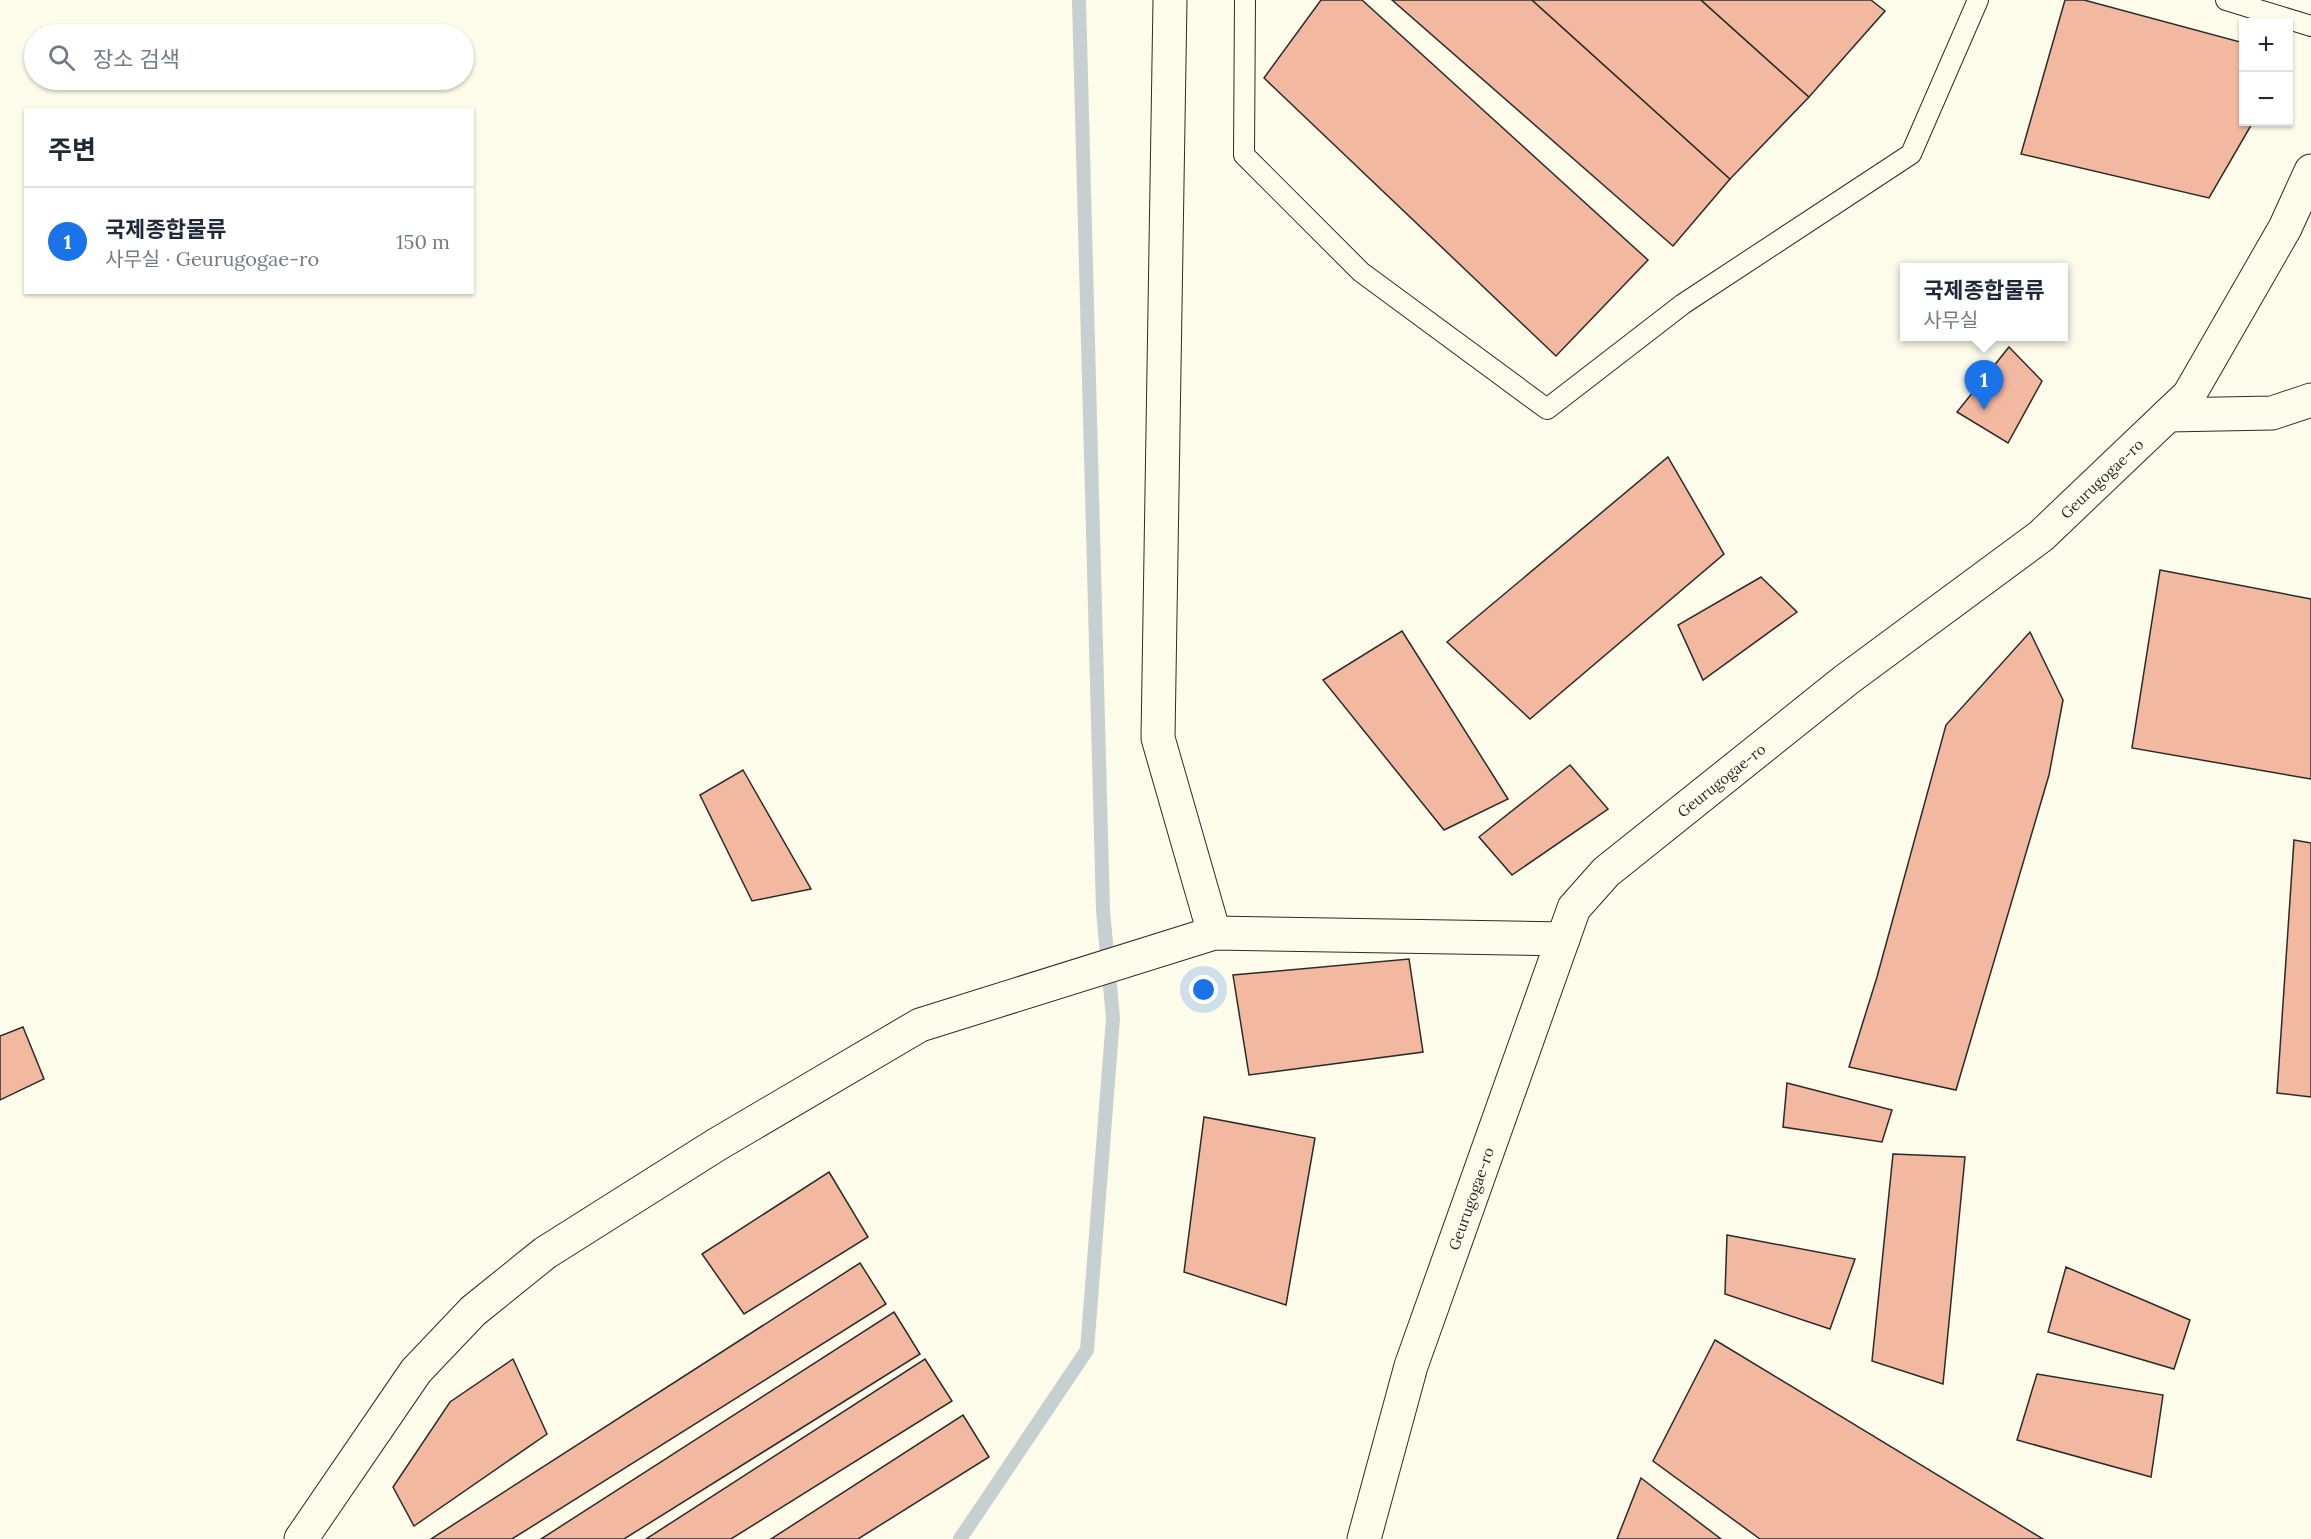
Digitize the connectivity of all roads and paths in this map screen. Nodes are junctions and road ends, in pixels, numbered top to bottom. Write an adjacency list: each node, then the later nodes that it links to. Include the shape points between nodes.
1 (1170, 0): 9 (street, via 1158,738)
2 (1245, 0): 3 (lane, via 1244,155 1361,272 1547,409 1683,304 1911,154)
3 (1978, 0)
4 (2226, 0): 5 (lane)
5 (2311, 26)
6 (2311, 171): 8 (street, Geurugogae-ro, via 2285,228 2189,395)
7 (2311, 400): 8 (street, via 2272,413)
8 (2168, 415): 10 (street, Geurugogae-ro, via 2041,536 1846,680 1606,872 1574,909)
9 (1214, 933): 10 (street); 11 (street, via 920,1025 716,1145 545,1253 473,1311 416,1371)
10 (1563, 939): 12 (street, Geurugogae-ro, via 1411,1366)
11 (301, 1539)
12 (1364, 1539)

